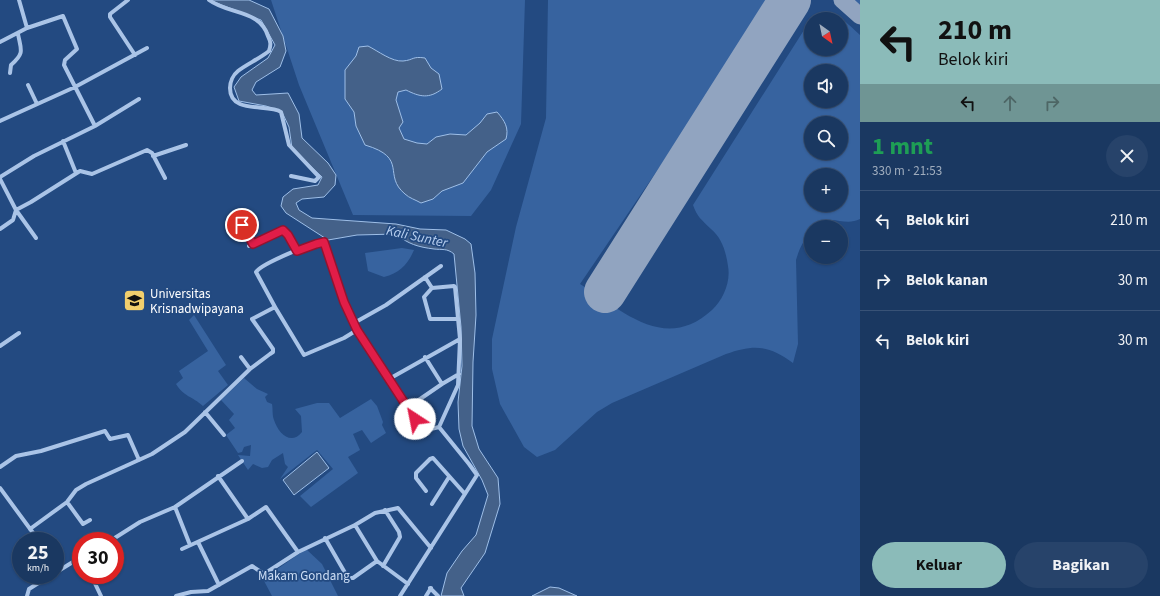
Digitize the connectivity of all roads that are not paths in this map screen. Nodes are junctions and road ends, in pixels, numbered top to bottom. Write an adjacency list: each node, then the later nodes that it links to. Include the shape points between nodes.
1 (19, 0): 4 (street)
2 (128, 0): 8 (street, via 115,9 110,17)
3 (209, 0): 20 (street, via 218,6 255,18 264,26 271,46 269,51 237,72 230,91 245,107 281,112 289,145 319,177 311,181)
4 (27, 28): 5 (street); 11 (street, via 61,16 65,17 78,49 65,60 64,65)
5 (18, 34): 6 (street); 9 (street, via 22,52 20,58 11,65)
6 (0, 42)
7 (147, 48): 8 (street)
8 (135, 55): 11 (street)
9 (10, 73)
10 (28, 85): 13 (street)
11 (76, 87): 13 (street); 15 (street)
12 (139, 99): 15 (street)
13 (37, 104): 14 (street)
14 (0, 120)
15 (95, 126): 16 (street)
16 (63, 141): 19 (street); 21 (street)
17 (186, 145): 18 (street)
18 (153, 156): 19 (street, via 147,150 92,174 82,170); 22 (street)
19 (76, 173): 23 (street)
20 (291, 176)
21 (0, 178): 23 (street)
22 (165, 178)
23 (16, 210): 25 (street, via 13,220); 26 (street)
24 (237, 216): 27 (street, via 251,245 283,230)
25 (0, 229)
26 (36, 238)
27 (297, 251): 31 (street, via 261,266 256,272); 33 (street, via 323,241 326,244 344,302)
28 (441, 266): 29 (street)
29 (425, 277): 30 (street); 33 (street, via 386,305)
30 (432, 288): 32 (street, via 455,287); 32 (street, via 424,297 430,319)
31 (274, 307): 34 (street, via 304,355); 40 (street, via 252,319 273,352)
32 (458, 319): 36 (street)
33 (354, 323): 34 (street)
34 (357, 330): 42 (street)
35 (19, 333): 37 (street)
36 (460, 339): 39 (street); 41 (street)
37 (0, 346)
38 (241, 357): 40 (street)
39 (425, 358): 42 (street); 43 (street)
40 (250, 369): 45 (street)
41 (459, 374): 43 (street); 46 (street, via 457,389)
42 (389, 379): 44 (street)
43 (442, 384): 44 (street)
44 (407, 408): 46 (street, via 423,432)
45 (205, 412): 47 (street); 48 (street, via 185,432)
46 (439, 427): 55 (street, via 476,475)
47 (224, 435)
48 (139, 460): 50 (street, via 128,435 110,439 105,431 16,456); 56 (street, via 86,484 76,490)
49 (242, 461): 51 (street)
50 (0, 467)
51 (218, 476): 58 (street); 60 (street)
52 (449, 477): 54 (street, via 436,460 430,459 415,475); 55 (street); 57 (street)
53 (0, 488): 63 (street)
54 (426, 491)
55 (465, 494): 69 (street)
56 (67, 502): 61 (street, via 83,524); 63 (street)
57 (432, 504)
58 (175, 507): 65 (street, via 140,522); 68 (street)
59 (385, 510): 62 (street); 69 (street, via 399,509); 73 (street, via 400,537)
60 (248, 519): 67 (street); 71 (street, via 266,507)
61 (90, 520)
62 (355, 525): 66 (street); 72 (street)
63 (30, 529): 64 (street)
64 (32, 532)
65 (124, 532)
66 (325, 538): 71 (street); 72 (street, via 348,578 353,578)
67 (198, 542): 68 (street); 76 (street)
68 (190, 544): 70 (street)
69 (431, 548): 77 (street)
70 (182, 549)
71 (298, 552): 76 (street, via 264,574 253,566)
72 (376, 561): 73 (street)
73 (383, 566): 77 (street)
74 (38, 584): 79 (street, via 29,590)
75 (96, 584): 80 (street)
76 (219, 584): 78 (street)
77 (408, 584): 82 (street)
78 (198, 594): 81 (street)
79 (27, 596)
80 (101, 596)
81 (176, 596)
82 (400, 596)
83 (426, 596): 84 (street, via 431,588)
84 (438, 596)

